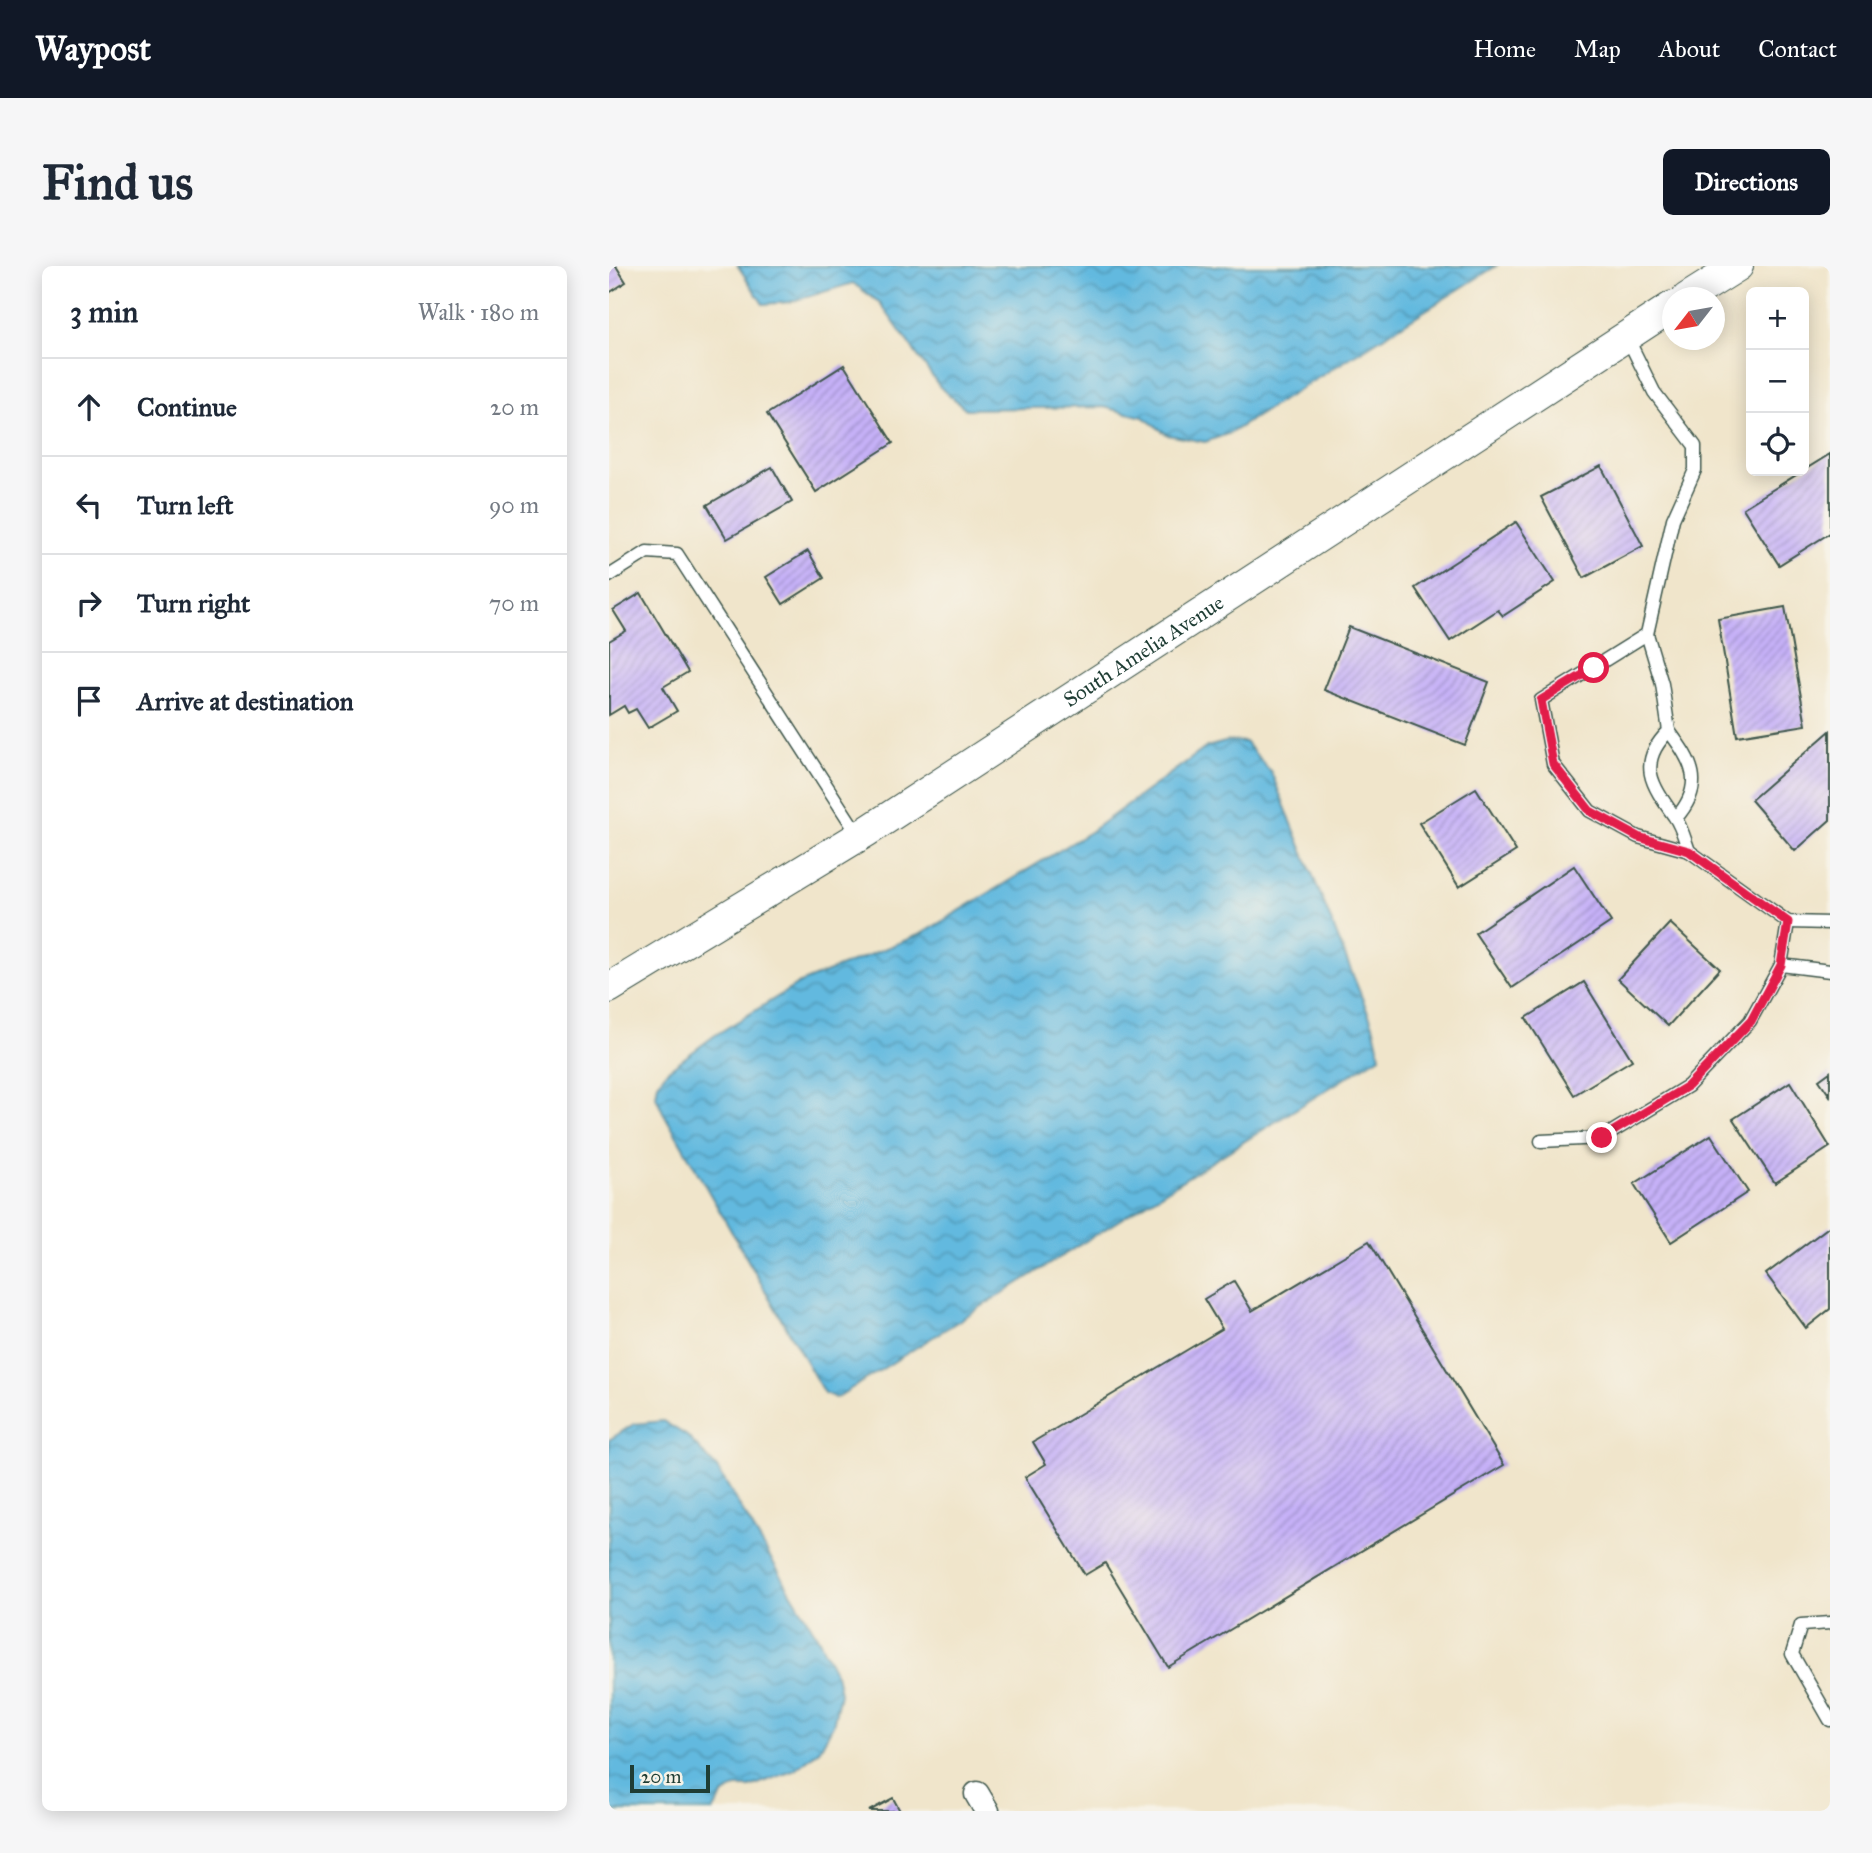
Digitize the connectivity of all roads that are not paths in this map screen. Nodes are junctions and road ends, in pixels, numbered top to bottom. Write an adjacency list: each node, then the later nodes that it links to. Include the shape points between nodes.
1 (1738, 266): 2 (street)
2 (1705, 287)
3 (1662, 312): 4 (street, South Amelia Avenue)
4 (1626, 335): 6 (lane, via 1654,392 1695,446 1695,470 1673,519); 9 (street, South Amelia Avenue)
5 (609, 576): 9 (lane, via 647,552 677,554)
6 (1647, 634): 7 (lane, via 1662,684); 10 (lane, via 1541,700 1553,764 1590,811 1638,837)
7 (1669, 731): 8 (lane, via 1686,755 1694,782 1685,808); 8 (lane, via 1655,744 1649,774 1659,797)
8 (1676, 818): 10 (lane)
9 (859, 836): 15 (street, South Amelia Avenue)
10 (1689, 851): 11 (lane)
11 (1788, 922): 12 (lane); 13 (lane)
12 (1830, 923)
13 (1781, 965): 14 (lane); 16 (lane, via 1751,1021 1688,1086 1602,1138)
14 (1830, 971)
15 (609, 988)
16 (1541, 1140)
17 (1830, 1623): 18 (lane, via 1801,1625 1792,1654)
18 (1830, 1720)

